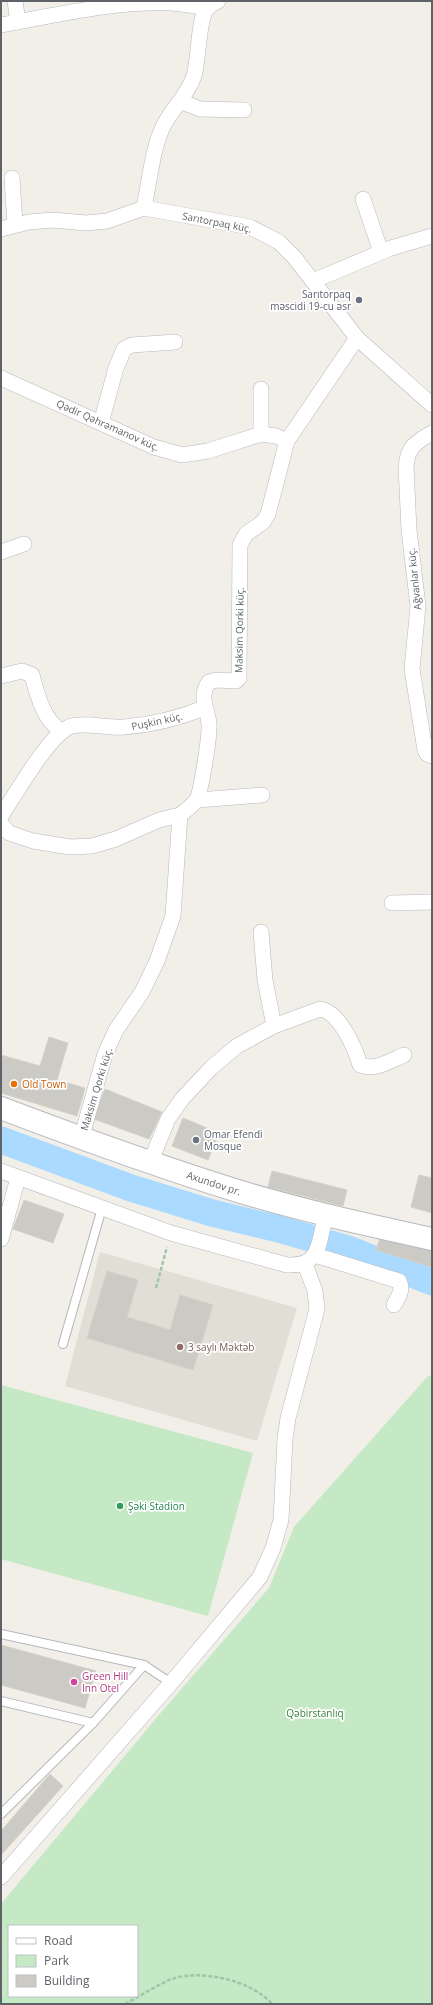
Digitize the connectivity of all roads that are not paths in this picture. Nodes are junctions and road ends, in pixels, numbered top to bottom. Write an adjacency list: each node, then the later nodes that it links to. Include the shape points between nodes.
1 (15, 1): 3 (street)
2 (213, 4): 3 (street, via 142,4); 5 (street, via 202,18 198,61 193,77)
3 (18, 22): 4 (street)
4 (1, 25)
5 (180, 101): 6 (street, via 200,109); 9 (street, via 165,123 158,141)
6 (244, 110)
7 (12, 178): 10 (street)
8 (363, 199): 12 (street)
9 (144, 208): 10 (street, via 107,221 86,223 53,220); 13 (street, Sarıtorpaq küç., via 250,227 279,242)
10 (8, 227)
11 (432, 236): 12 (street)
12 (381, 252): 13 (street)
13 (313, 281): 14 (street, Sarıtorpaq küç.)
14 (357, 338): 18 (street, Sarıtorpaq küç.); 22 (street, Maksim Qorki küç.)
15 (175, 342): 19 (street, via 132,345 124,349 116,368)
16 (1, 378): 19 (street, Qədir Qəhrəmanov küç.)
17 (261, 389): 21 (street)
18 (432, 405)
19 (101, 423): 21 (street, Qədir Qəhrəmanov küç., via 154,447 182,455 208,451)
20 (432, 433): 28 (street, Ağvanlar küç., via 413,446 406,466 409,530 418,606 412,669 425,750)
21 (261, 434): 22 (street, Qədir Qəhrəmanov küç.)
22 (287, 441): 26 (street, Maksim Qorki küç., via 268,514 263,522 246,534 240,545 239,678 236,681 209,682 204,688)
23 (24, 544): 24 (street)
24 (1, 552)
25 (1, 676): 27 (street, via 22,671 32,675 37,696 51,724)
26 (204, 708): 27 (street, Puşkin küç., via 147,724 123,728 78,725); 30 (street, Maksim Qorki küç., via 209,722 209,736)
27 (62, 732): 32 (street, Puşkin küç., via 46,749)
28 (432, 756)
29 (262, 795): 30 (street)
30 (197, 800): 31 (street)
31 (180, 815): 33 (street, via 159,820 116,839 92,846 70,847 34,841 9,833); 40 (street, Maksim Qorki küç., via 173,916 157,961 142,992 116,1030 105,1054)
32 (1, 816)
33 (1, 824)
34 (432, 902): 35 (street)
35 (392, 903)
36 (261, 932): 37 (street, via 265,980)
37 (274, 1026): 38 (street, via 320,1009 327,1010 335,1017 356,1050 360,1065 376,1067); 41 (street, via 237,1046 211,1068 182,1099 168,1119)
38 (404, 1056)
39 (1, 1108): 40 (street, Axundov pr.)
40 (81, 1139): 41 (street, Axundov pr.)
41 (150, 1163): 45 (street, Axundov pr.)
42 (1, 1171): 43 (street)
43 (18, 1178): 44 (street); 46 (street)
44 (102, 1208): 48 (street, via 171,1233 270,1261 287,1264); 50 (lane)
45 (324, 1222): 47 (street, Axundov pr.); 48 (street)
46 (1, 1239)
47 (432, 1239)
48 (310, 1260): 49 (street, via 398,1280 402,1285); 53 (street, via 316,1309 288,1418 281,1520 273,1548 260,1577)
49 (394, 1305)
50 (63, 1344)
51 (1, 1634): 52 (lane)
52 (144, 1665): 53 (lane); 55 (lane)
53 (171, 1683): 57 (street)
54 (1, 1701): 55 (lane)
55 (92, 1723): 56 (lane)
56 (1, 1814)
57 (1, 1877)

